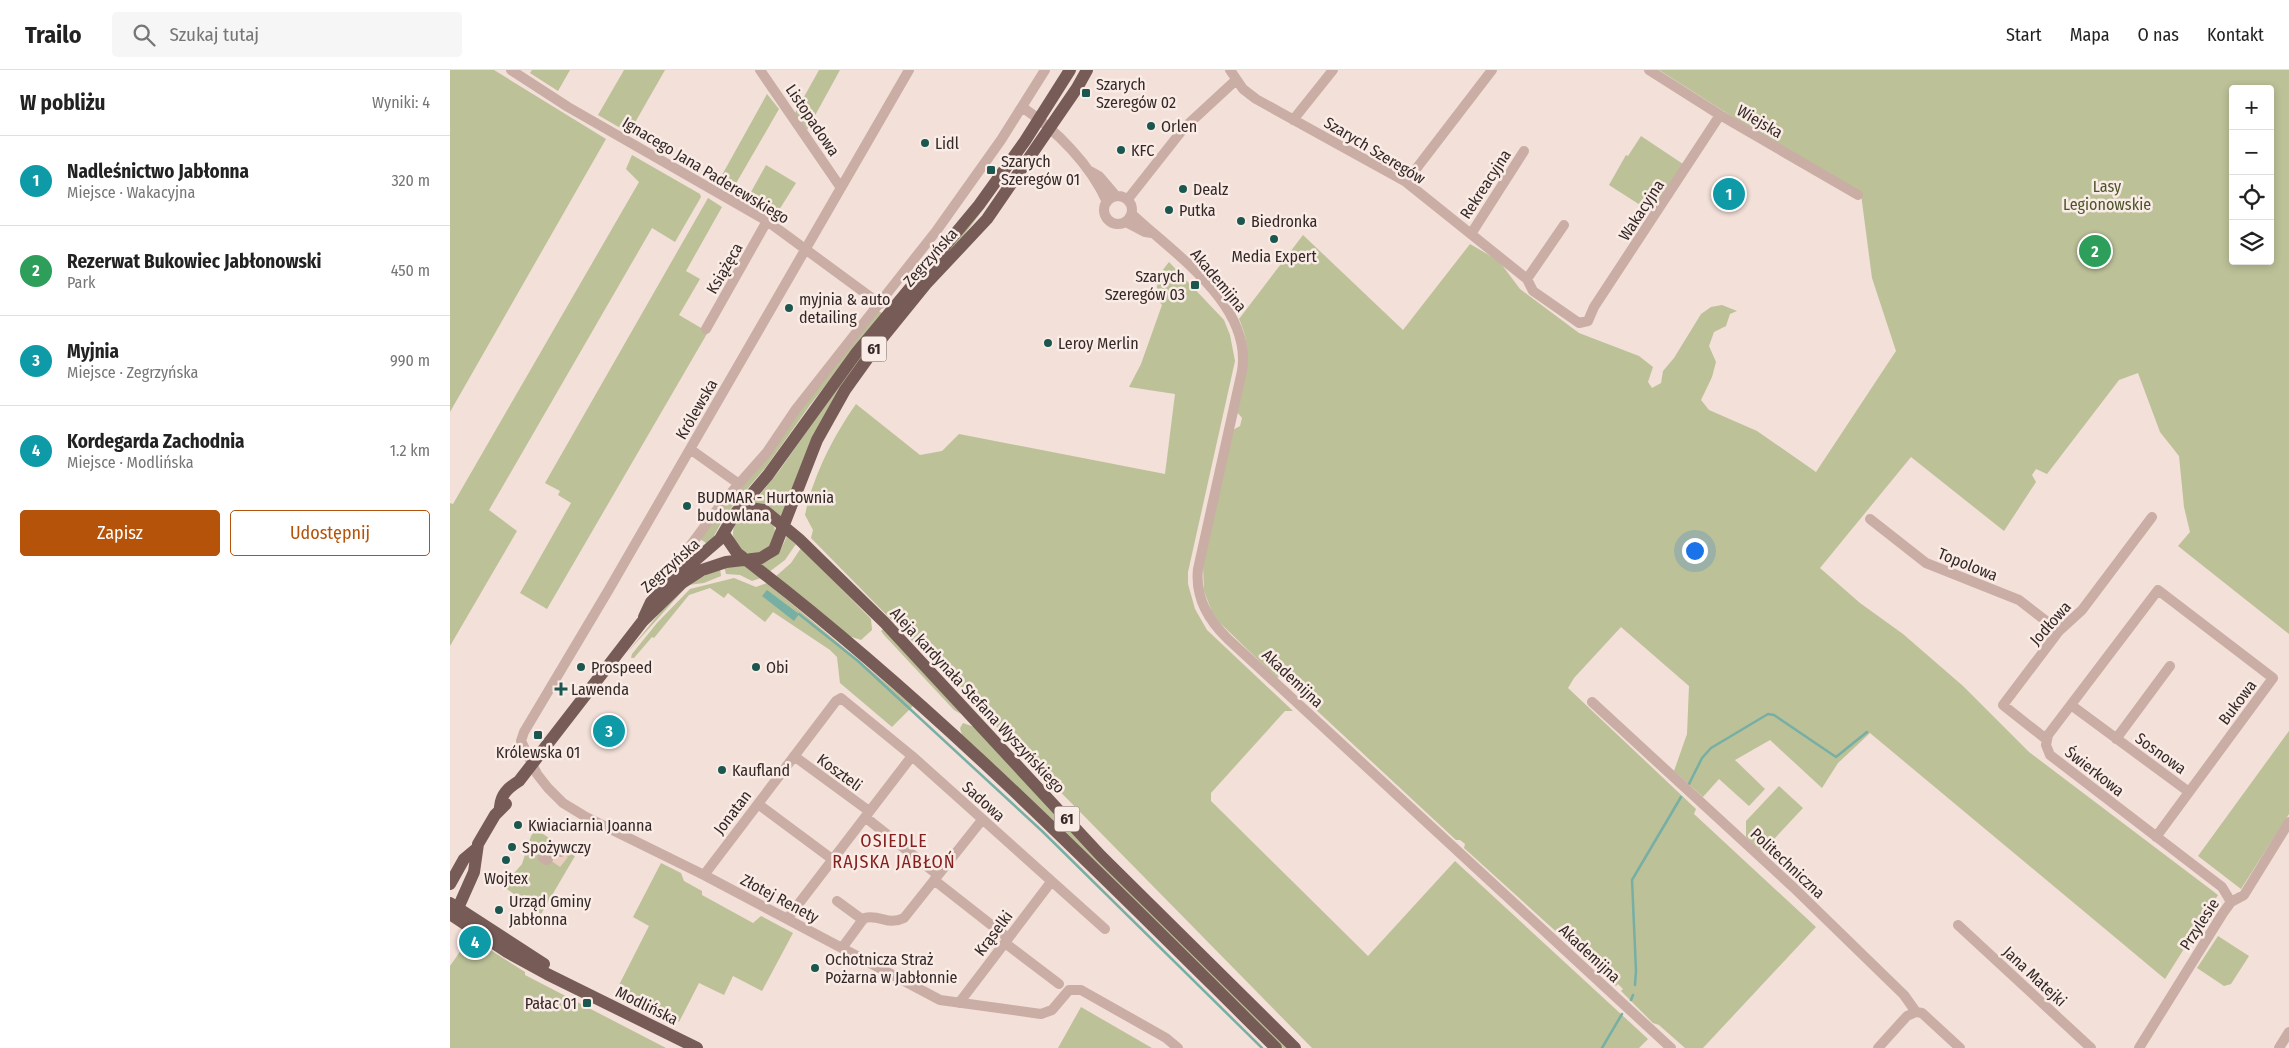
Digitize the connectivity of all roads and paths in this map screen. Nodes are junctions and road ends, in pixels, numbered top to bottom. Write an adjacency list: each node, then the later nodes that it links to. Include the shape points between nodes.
1 (511, 70): 26 (street, Ignacego Jana Paderewskiego, via 568,107)
2 (760, 70): 20 (street, Listopadowa)
3 (909, 70): 20 (street, Królewska)
4 (1045, 70): 12 (street)
5 (1070, 70): 14 (main road, Zegrzyńska / 61)
6 (1087, 70): 16 (main road, Zegrzyńska / 61)
7 (1230, 70): 11 (street, Szarych Szeregów)
8 (1332, 70): 15 (street)
9 (1492, 70): 19 (street)
10 (1649, 70): 13 (street, Wiejska)
11 (1236, 80): 15 (street, Szarych Szeregów, via 1250,94); 23 (street, via 1184,128)
12 (1022, 107): 14 (street); 31 (street, via 985,164)
13 (1720, 115): 21 (street, Wiejska); 32 (street, Wakacyjna, via 1594,307)
14 (1040, 119): 16 (street); 36 (main road, Zegrzyńska / 61, via 979,205 857,352 768,475)
15 (1293, 120): 19 (street, Szarych Szeregów)
16 (1050, 128): 18 (street); 39 (main road, Zegrzyńska / 61, via 986,219 882,337 845,390 799,480)
17 (1524, 151): 28 (street, Rekreacyjna)
18 (1087, 170): 22 (street, via 1099,176); 24 (street)
19 (1406, 182): 28 (street, Szarych Szeregów)
20 (841, 188): 29 (street, Królewska)
21 (1858, 195)
22 (1116, 196): 23 (street); 24 (street)
23 (1128, 200): 25 (street, via 1131,204)
24 (1107, 202): 25 (street, via 1104,210 1107,220 1116,225)
25 (1129, 218): 84 (street, Akademijna, via 1175,252 1217,296 1238,326 1244,347 1242,371 1198,568 1200,593 1211,620)
26 (767, 222): 29 (street, Ignacego Jana Paderewskiego); 33 (street, Książęca)
27 (1564, 225): 30 (street)
28 (1471, 234): 30 (street, Szarych Szeregów)
29 (806, 249): 31 (street, Ignacego Jana Paderewskiego); 34 (street, Królewska)
30 (1527, 279): 32 (street, Szarych Szeregów, via 1533,291 1578,323)
31 (880, 304): 35 (street)
32 (1588, 321)
33 (706, 329)
34 (690, 449): 35 (street); 54 (street, Królewska, via 524,732 521,742)
35 (739, 484): 43 (street, via 664,580)
36 (739, 509): 39 (main road, via 764,510); 40 (main road)
37 (2152, 518): 45 (street, Jodłowa, via 2082,610)
38 (1870, 519): 45 (street, Topolowa, via 1926,564 2019,600)
39 (785, 526): 41 (main road, via 770,554); 83 (main road, Aleja kardynała Stefana Wyszyńskiego / 61, via 885,623 1096,850)
40 (724, 534): 41 (main road, 61, via 734,550); 43 (main road, Zegrzyńska)
41 (746, 560): 44 (main road, Zegrzyńska, via 726,562 696,572); 82 (main road, 61, via 847,642 1078,852)
42 (2158, 590): 49 (street, Świerkowa); 55 (street, Bukowa, via 2273,678)
43 (655, 598): 44 (main road, Zegrzyńska)
44 (642, 622): 54 (main road, Zegrzyńska)
45 (2059, 631): 50 (street, Jodłowa, via 2003,705)
46 (2170, 666): 51 (street, Sosnowa)
47 (840, 698): 52 (street, Jonatan); 53 (street, Sadowa)
48 (1592, 702): 78 (street, Politechniczna, via 1798,892 1899,990)
49 (2071, 705): 50 (street, Świerkowa); 51 (street, Sosnowa)
50 (2046, 739): 60 (street, Świerkowa, via 2050,755)
51 (2116, 739): 55 (street, Sosnowa)
52 (794, 756): 56 (street, Jonatan); 57 (street, Koszteli)
53 (912, 756): 57 (street, Koszteli); 58 (street, Sadowa)
54 (532, 764): 61 (main road, Zegrzyńska, via 505,792 500,808); 63 (street, Złotej Renety, via 563,803)
55 (2189, 792): 60 (street, Bukowa)
56 (758, 804): 62 (street); 63 (street, Jonatan)
57 (867, 814): 62 (street, Koszteli); 64 (street, Koszteli)
58 (982, 820): 64 (street); 65 (street, Sadowa)
59 (2289, 822): 68 (street, Przylesie, via 2244,895)
60 (2156, 837): 68 (street, Świerkowa, via 2222,887)
61 (476, 849): 66 (main road, Zegrzyńska, via 464,860); 69 (main road, Zegrzyńska, via 474,872)
62 (832, 859): 70 (street, Koszteli)
63 (704, 875): 70 (street, Złotej Renety)
64 (936, 877): 71 (street, via 904,918 896,922 870,917); 74 (street, Koszteli)
65 (1051, 882): 73 (street, Sadowa); 74 (street, Krąselki)
66 (450, 884)
67 (837, 901): 71 (street)
68 (2231, 902): 88 (street, Przylesie)
69 (452, 908): 80 (main road, Modlińska, via 582,990)
70 (787, 919): 75 (street, Złotej Renety)
71 (863, 920): 75 (street)
72 (1958, 925): 87 (street, Jana Matejki)
73 (1105, 929)
74 (1006, 940): 76 (street, Koszteli); 77 (street, Krąselki)
75 (842, 948): 77 (street, Złotej Renety, via 940,1000)
76 (1059, 984)
77 (959, 1003): 81 (street, Złotej Renety, via 1046,1014 1069,990 1081,990)
78 (1916, 1012): 85 (street, via 1908,1016); 86 (street, Politechniczna, via 1922,1013)
79 (2289, 1032): 89 (street)
80 (698, 1048)
81 (1178, 1048)
82 (1276, 1048)
83 (1295, 1048)
84 (1672, 1048)
85 (1878, 1048)
86 (1960, 1048)
87 (2091, 1048)
88 (2139, 1048)
89 (2279, 1048)

